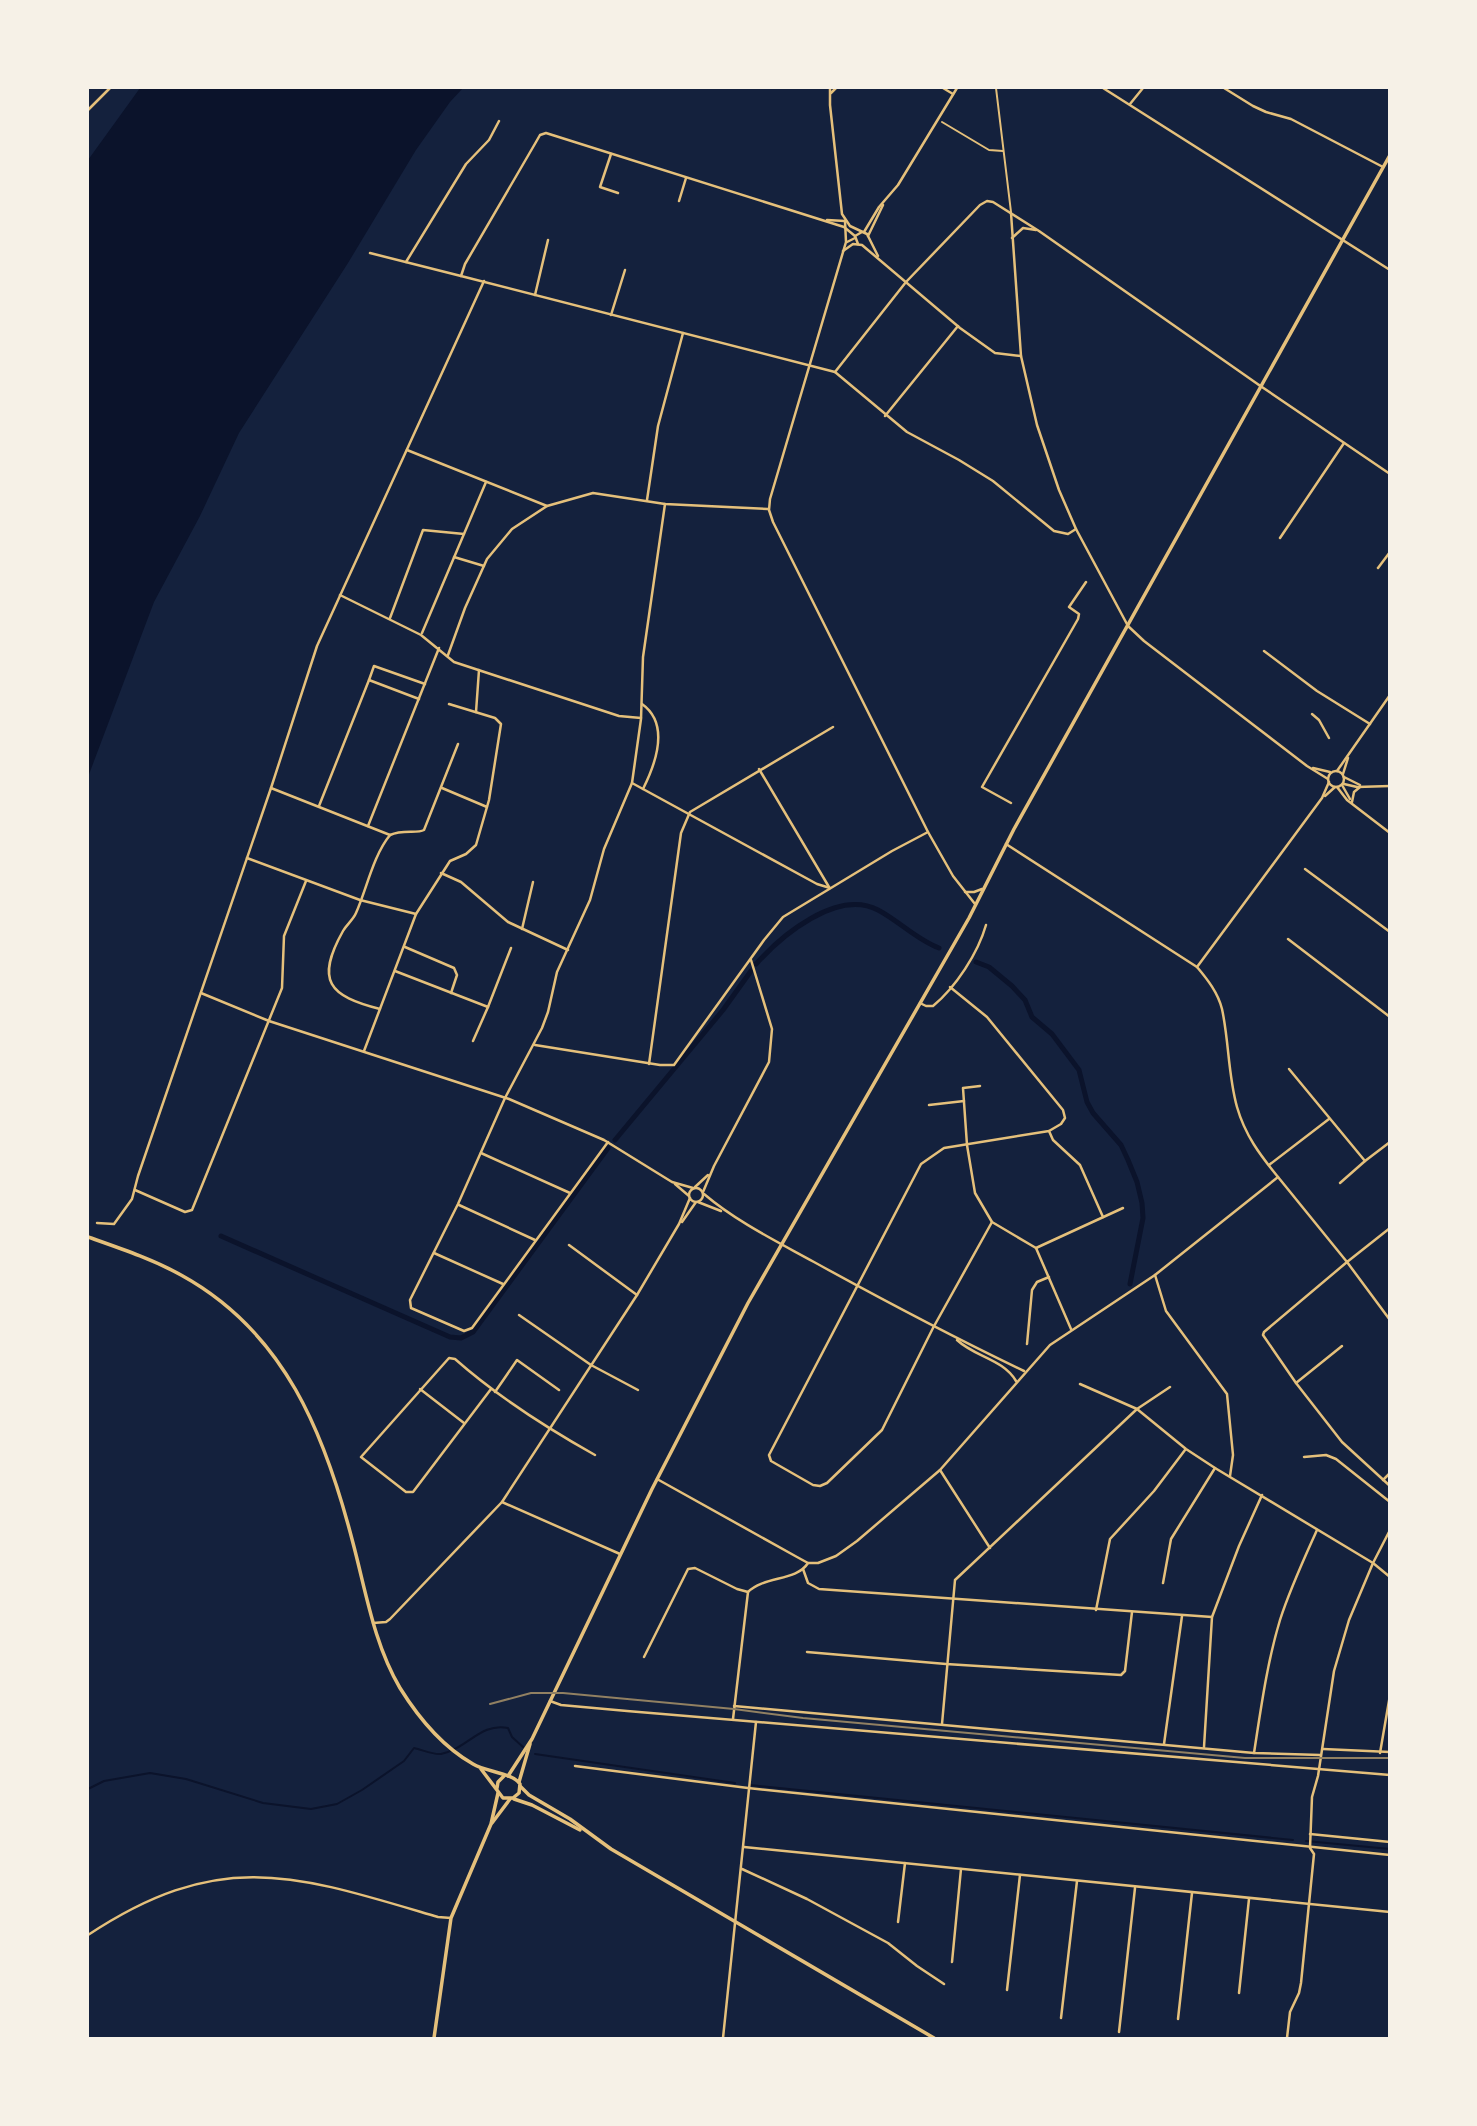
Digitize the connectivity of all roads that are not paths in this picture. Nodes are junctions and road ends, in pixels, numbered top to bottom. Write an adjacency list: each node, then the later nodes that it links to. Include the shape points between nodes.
1 (110, 88): 13 (street)
2 (830, 88): 10 (street)
3 (836, 88): 10 (street)
4 (943, 88): 11 (street)
5 (957, 88): 11 (street)
6 (996, 88): 16 (street)
7 (1103, 88): 12 (street)
8 (1143, 88): 12 (street)
9 (1224, 88): 19 (street)
10 (831, 93): 26 (street)
11 (953, 94): 23 (street)
12 (1129, 104): 34 (street)
13 (88, 110)
14 (499, 121): 39 (street, via 489,140 466,164)
15 (942, 122): 16 (street, via 989,150)
16 (1004, 151): 24 (street)
17 (611, 154): 20 (street); 21 (street, via 600,187); 42 (street, via 543,134)
18 (1390, 155): 19 (main road)
19 (1383, 167): 34 (main road)
20 (686, 178): 22 (street); 25 (street)
21 (618, 193)
22 (679, 201)
23 (885, 202): 29 (street); 31 (street)
24 (1011, 213): 28 (street); 32 (street); 44 (street, via 984,202)
25 (822, 220): 26 (street); 27 (street)
26 (845, 221): 27 (street); 29 (street)
27 (844, 227): 30 (street); 36 (street)
28 (1039, 231): 32 (street, via 1023,228); 52 (street)
29 (863, 232): 30 (street); 31 (street)
30 (855, 237): 35 (street); 36 (street)
31 (868, 237): 35 (street); 38 (street)
32 (1012, 239): 49 (street)
33 (548, 240): 45 (street)
34 (1341, 240): 41 (street); 52 (main road)
35 (860, 245): 36 (street); 38 (street)
36 (842, 251): 50 (street)
37 (370, 253): 39 (street)
38 (881, 260): 44 (street)
39 (406, 262): 42 (street)
40 (625, 270): 46 (street)
41 (1390, 270)
42 (461, 276): 43 (street)
43 (484, 281): 45 (street); 55 (street)
44 (906, 282): 47 (street); 51 (street)
45 (535, 295): 46 (street)
46 (611, 315): 48 (street)
47 (958, 326): 49 (street, via 995,353); 53 (street)
48 (683, 333): 50 (street); 58 (street, via 656,438)
49 (1021, 356): 62 (street, via 1039,431)
50 (809, 365): 51 (street); 61 (street)
51 (835, 372): 53 (street)
52 (1259, 385): 54 (street); 72 (main road)
53 (885, 416): 62 (street, via 993,481 1054,531 1068,534)
54 (1344, 443): 56 (street); 64 (street)
55 (407, 450): 57 (street); 70 (street)
56 (1390, 474)
57 (486, 481): 60 (street); 63 (street)
58 (646, 502): 59 (street); 60 (street, via 593,493)
59 (666, 504): 61 (street); 83 (street, via 643,657)
60 (547, 506): 67 (street, via 512,529)
61 (769, 510): 113 (street)
62 (1076, 529): 72 (street)
63 (464, 534): 66 (street); 71 (street, via 424,530)
64 (1280, 538)
65 (1390, 552): 68 (street)
66 (454, 557): 67 (street); 73 (street)
67 (484, 566): 76 (street)
68 (1378, 568)
69 (1086, 582): 108 (street, via 1069,607 1079,614 1078,619 982,787)
70 (340, 595): 71 (street); 103 (street, via 317,646)
71 (390, 618): 73 (street)
72 (1128, 626): 92 (street); 116 (main road)
73 (421, 635): 74 (street)
74 (439, 648): 76 (street); 79 (street)
75 (1264, 651): 87 (street)
76 (448, 655): 77 (street, via 454,662)
77 (479, 670): 84 (street); 86 (street, via 619,716)
78 (369, 681): 79 (street, via 374,666); 81 (street); 109 (street)
79 (425, 684): 81 (street)
80 (1390, 695): 87 (street)
81 (419, 699): 112 (street)
82 (449, 704): 84 (street)
83 (642, 704): 86 (street); 105 (street, via 651,710 659,732 651,774)
84 (477, 712): 110 (street, via 501,725)
85 (1312, 713): 89 (street)
86 (642, 719): 98 (street)
87 (1370, 724): 91 (street)
88 (833, 727): 93 (street)
89 (1329, 738)
90 (458, 744): 104 (street)
91 (1350, 751): 94 (street); 96 (street)
92 (1307, 766): 95 (street); 97 (street)
93 (759, 769): 111 (street); 122 (street)
94 (1337, 771): 95 (street); 96 (street)
95 (1331, 772): 97 (street)
96 (1344, 776): 99 (street); 100 (street)
97 (1329, 780): 102 (street); 106 (street)
98 (632, 783): 105 (street); 134 (street)
99 (1342, 784): 100 (street); 102 (street); 107 (street)
100 (1363, 786): 101 (street); 107 (street, via 1354,792)
101 (1390, 786)
102 (1336, 787): 106 (street); 107 (street)
103 (271, 788): 109 (street); 117 (street)
104 (441, 788): 110 (street); 115 (street, via 422,831 400,830)
105 (643, 789): 111 (street)
106 (1322, 798): 136 (street)
107 (1352, 802): 114 (street)
108 (1011, 803)
109 (319, 806): 112 (street)
110 (487, 807): 119 (street, via 476,845 450,861)
111 (689, 813): 122 (street); 149 (street, via 681,833)
112 (368, 826): 115 (street)
113 (928, 832): 122 (street); 124 (street)
114 (1390, 833)
115 (390, 835): 125 (street)
116 (1006, 844): 123 (main road); 136 (street)
117 (247, 858): 120 (street); 139 (street)
118 (1305, 869): 130 (street)
119 (441, 873): 127 (street); 129 (street, via 461,882 501,918)
120 (306, 881): 125 (street); 145 (street, via 284,936 284,979)
121 (533, 882): 129 (street)
122 (830, 888): 135 (street, via 783,917)
123 (984, 888): 124 (street); 126 (main road)
124 (965, 892): 126 (street)
125 (360, 900): 127 (street); 143 (street, via 331,958 330,974 343,997)
126 (976, 905): 141 (main road)
127 (416, 914): 132 (street)
128 (986, 925): 138 (street)
129 (522, 929): 134 (street)
130 (1390, 932)
131 (1288, 939): 144 (street)
132 (404, 947): 137 (street); 140 (street, via 455,969)
133 (511, 948): 142 (street)
134 (568, 950): 147 (street)
135 (751, 960): 149 (street, via 678,1062); 162 (street, via 772,1029 769,1062)
136 (1197, 967): 163 (street, via 1222,1009 1242,1123)
137 (395, 971): 140 (street); 143 (street)
138 (950, 987): 141 (street, via 933,1006); 156 (street, via 987,1017 1066,1114)
139 (201, 993): 145 (street); 168 (street)
140 (451, 993): 142 (street)
141 (920, 1003): 183 (main road)
142 (488, 1007): 146 (street)
143 (381, 1009): 148 (street)
144 (1390, 1017)
145 (269, 1021): 148 (street); 168 (street, via 191,1212)
146 (473, 1041)
147 (534, 1044): 149 (street); 152 (street)
148 (364, 1051): 152 (street)
149 (649, 1064)
150 (1289, 1069): 155 (street)
151 (979, 1086): 153 (street, via 963,1088)
152 (505, 1098): 157 (street); 160 (street)
153 (964, 1101): 154 (street); 159 (street)
154 (929, 1105)
155 (1329, 1119): 161 (street); 163 (street)
156 (1049, 1131): 159 (street); 176 (street, via 1080,1165)
157 (608, 1142): 165 (street); 169 (street)
158 (1390, 1142): 161 (street)
159 (967, 1145): 177 (street, via 975,1193); 191 (street, via 944,1149 921,1164)
160 (481, 1153): 169 (street); 173 (street)
161 (1365, 1161): 166 (street)
162 (714, 1166): 167 (street); 170 (street)
163 (1269, 1166): 164 (street)
164 (1278, 1177): 187 (street); 188 (street)
165 (673, 1182): 167 (street); 171 (street)
166 (1340, 1183)
167 (694, 1187): 170 (street); 171 (street)
168 (135, 1190): 178 (street, via 116,1223)
169 (570, 1193): 182 (street)
170 (704, 1193): 172 (street); 175 (street)
171 (689, 1197): 172 (street); 179 (street)
172 (697, 1202): 175 (street); 179 (street)
173 (458, 1204): 182 (street); 186 (street)
174 (1123, 1208): 176 (street)
175 (725, 1212): 183 (street)
176 (1103, 1217): 185 (street)
177 (992, 1222): 185 (street); 195 (street)
178 (97, 1223)
179 (680, 1224): 192 (street)
180 (1390, 1228): 187 (street)
181 (88, 1237): 241 (main road, via 166,1268 217,1298 285,1370 310,1413 339,1490)
182 (535, 1240): 190 (street)
183 (781, 1244): 191 (street); 220 (main road)
184 (569, 1245): 192 (street)
185 (1036, 1248): 189 (street)
186 (434, 1253): 190 (street); 190 (street, via 410,1300 411,1308 467,1331)
187 (1347, 1262): 194 (street); 203 (street, via 1264,1332 1264,1339)
188 (1155, 1275): 196 (street); 219 (street, via 1166,1311 1227,1394 1233,1455)
189 (1049, 1277): 196 (street); 198 (street, via 1032,1290)
190 (503, 1284)
191 (855, 1286): 195 (street); 195 (street, via 769,1455 771,1461 813,1485 827,1483 881,1430)
192 (637, 1295): 200 (street)
193 (519, 1315): 200 (street)
194 (1390, 1320)
195 (933, 1328): 197 (street)
196 (1071, 1329): 201 (street)
197 (954, 1338): 201 (street); 202 (street, via 973,1353 1004,1366)
198 (1027, 1344)
199 (1342, 1346): 203 (street)
200 (591, 1365): 209 (street); 212 (street)
201 (1024, 1371): 202 (street)
202 (1016, 1381): 217 (street)
203 (1296, 1383): 221 (street, via 1342,1442)
204 (1080, 1384): 210 (street)
205 (1170, 1387): 210 (street)
206 (420, 1389): 207 (street, via 447,1358 453,1358); 211 (street); 211 (street, via 361,1457 406,1492 416,1490)
207 (493, 1390): 208 (street, via 517,1360); 211 (street); 212 (street)
208 (559, 1390)
209 (638, 1390)
210 (1137, 1409): 213 (street); 228 (street)
211 (464, 1423)
212 (550, 1430): 214 (street); 224 (street)
213 (1185, 1449): 216 (street); 237 (street, via 1110,1539)
214 (595, 1455)
215 (1304, 1457): 225 (street, via 1336,1459)
216 (1215, 1468): 219 (street); 234 (street, via 1171,1539)
217 (940, 1470): 228 (street); 230 (street, via 836,1556)
218 (1390, 1473): 221 (street)
219 (1229, 1477): 223 (street)
220 (657, 1479): 229 (main road); 230 (street)
221 (1383, 1480): 222 (street)
222 (1390, 1486)
223 (1262, 1495): 226 (street); 240 (street)
224 (502, 1502): 229 (street); 241 (street, via 390,1619)
225 (1390, 1502)
226 (1317, 1530): 231 (street); 256 (street, via 1276,1633)
227 (1390, 1530): 231 (street)
228 (990, 1548): 236 (street, via 955,1580)
229 (620, 1554): 246 (main road)
230 (808, 1563): 232 (street)
231 (1373, 1563): 233 (street); 254 (street, via 1340,1645)
232 (803, 1569): 235 (street); 236 (street, via 808,1583 819,1589)
233 (1390, 1577)
234 (1163, 1583)
235 (748, 1592): 243 (street, via 688,1569); 247 (street)
236 (952, 1598): 237 (street); 244 (street)
237 (1096, 1610): 238 (street)
238 (1132, 1612): 239 (street); 244 (street, via 1121,1675)
239 (1182, 1616): 240 (street); 252 (street)
240 (1212, 1617): 253 (street)
241 (373, 1623): 260 (main road, via 384,1657 424,1722)
242 (807, 1652): 244 (street)
243 (644, 1657)
244 (946, 1664): 250 (street)
245 (1390, 1695): 257 (street)
246 (550, 1700): 248 (street, via 588,1708); 251 (main road)
247 (734, 1706): 248 (street); 250 (street)
248 (733, 1719): 249 (street)
249 (756, 1722): 261 (street); 265 (street)
250 (942, 1724): 252 (street)
251 (532, 1739): 263 (main road); 264 (main road)
252 (1164, 1745): 253 (street)
253 (1204, 1747): 256 (street)
254 (1322, 1749): 257 (street); 258 (street)
255 (1390, 1752): 257 (street)
256 (1254, 1753): 258 (street)
257 (1380, 1753)
258 (1321, 1755): 261 (street)
259 (575, 1766): 265 (street)
260 (481, 1769): 263 (main road); 266 (main road)
261 (1319, 1769): 262 (street); 270 (street)
262 (1390, 1775)
263 (506, 1776): 264 (main road); 266 (main road, via 498,1782)
264 (519, 1784): 267 (main road, via 519,1793); 269 (main road)
265 (748, 1788): 272 (street); 273 (street)
266 (497, 1792): 267 (main road); 268 (main road)
267 (512, 1799): 268 (main road); 269 (main road)
268 (491, 1824): 285 (main road)
269 (588, 1834): 286 (main road)
270 (1310, 1835): 271 (street); 272 (street)
271 (1390, 1842)
272 (1310, 1846): 274 (street); 283 (street, via 1314,1854)
273 (744, 1847): 275 (street); 276 (street)
274 (1390, 1855)
275 (905, 1863): 277 (street); 287 (street)
276 (742, 1869): 286 (street); 290 (street, via 888,1943)
277 (961, 1869): 278 (street); 289 (street)
278 (1020, 1875): 279 (street); 291 (street)
279 (1077, 1881): 280 (street); 293 (street)
280 (1135, 1888): 281 (street); 295 (street)
281 (1192, 1893): 282 (street); 294 (street)
282 (1249, 1899): 283 (street); 292 (street)
283 (1309, 1906): 284 (street); 299 (street, via 1299,1993 1290,2012)
284 (1390, 1912)
285 (451, 1918): 288 (street, via 328,1885 253,1876 178,1887); 296 (main road)
286 (735, 1921): 297 (street); 298 (main road)
287 (898, 1922)
288 (88, 1935)
289 (952, 1962)
290 (944, 1984)
291 (1007, 1990)
292 (1239, 1993)
293 (1061, 2018)
294 (1178, 2019)
295 (1119, 2032)
296 (435, 2039)
297 (723, 2039)
298 (934, 2039)
299 (1287, 2039)

